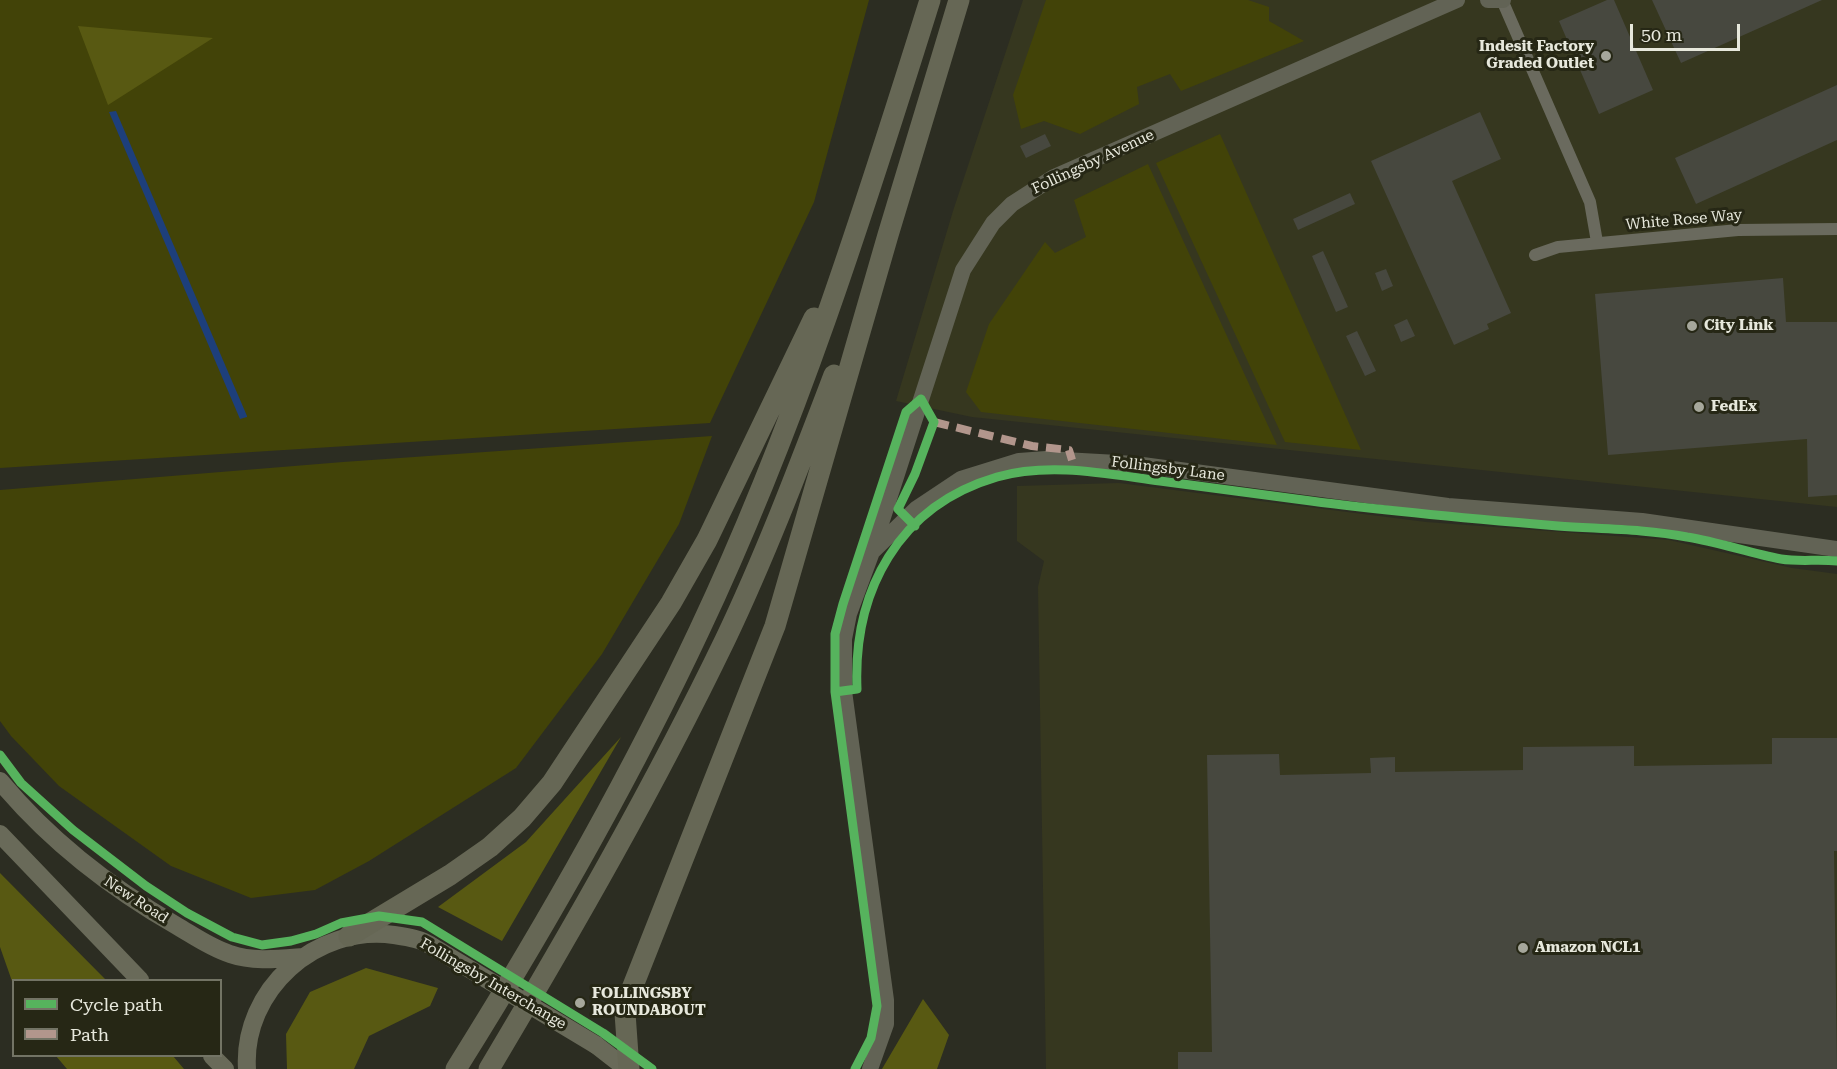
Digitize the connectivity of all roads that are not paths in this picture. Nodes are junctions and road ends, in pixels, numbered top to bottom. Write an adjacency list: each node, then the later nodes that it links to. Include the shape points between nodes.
1 (930, 0): 6 (highway)
2 (959, 0): 8 (highway)
3 (1457, 0): 12 (street, Follingsby Avenue, via 1054,177 1011,204 987,231 963,270)
4 (1488, 0): 5 (street)
5 (1502, 0): 9 (street, via 1590,201)
6 (861, 220): 15 (highway, via 707,540 552,783 490,848); 21 (highway, via 810,365 700,630 594,838 522,965)
7 (1837, 229): 9 (street, White Rose Way, via 1738,230)
8 (888, 235): 22 (highway, via 809,441 726,638 598,885); 23 (highway, via 775,626 628,996)
9 (1597, 242): 10 (street, White Rose Way)
10 (1534, 255)
11 (1837, 549): 12 (street, Follingsby Lane, via 1642,521 1448,506 1158,467 1046,459 1019,461 961,479 916,509)
12 (872, 552): 24 (street, Follingsby Lane, via 849,614 843,670 886,1000 886,1024)
13 (0, 781): 16 (main road, New Road, via 96,873 154,913 229,954 259,959)
14 (0, 834): 17 (main road)
15 (349, 936): 16 (main road, Follingsby Interchange); 23 (main road, Follingsby Interchange, bridge, via 382,933 408,937 433,947 596,1045)
16 (303, 957): 20 (main road, Follingsby Interchange, via 272,987 255,1016)
17 (138, 979)
18 (213, 1057): 19 (main road)
19 (225, 1069)
20 (247, 1069)
21 (456, 1069)
22 (489, 1069)
23 (628, 1069)
24 (870, 1069)

